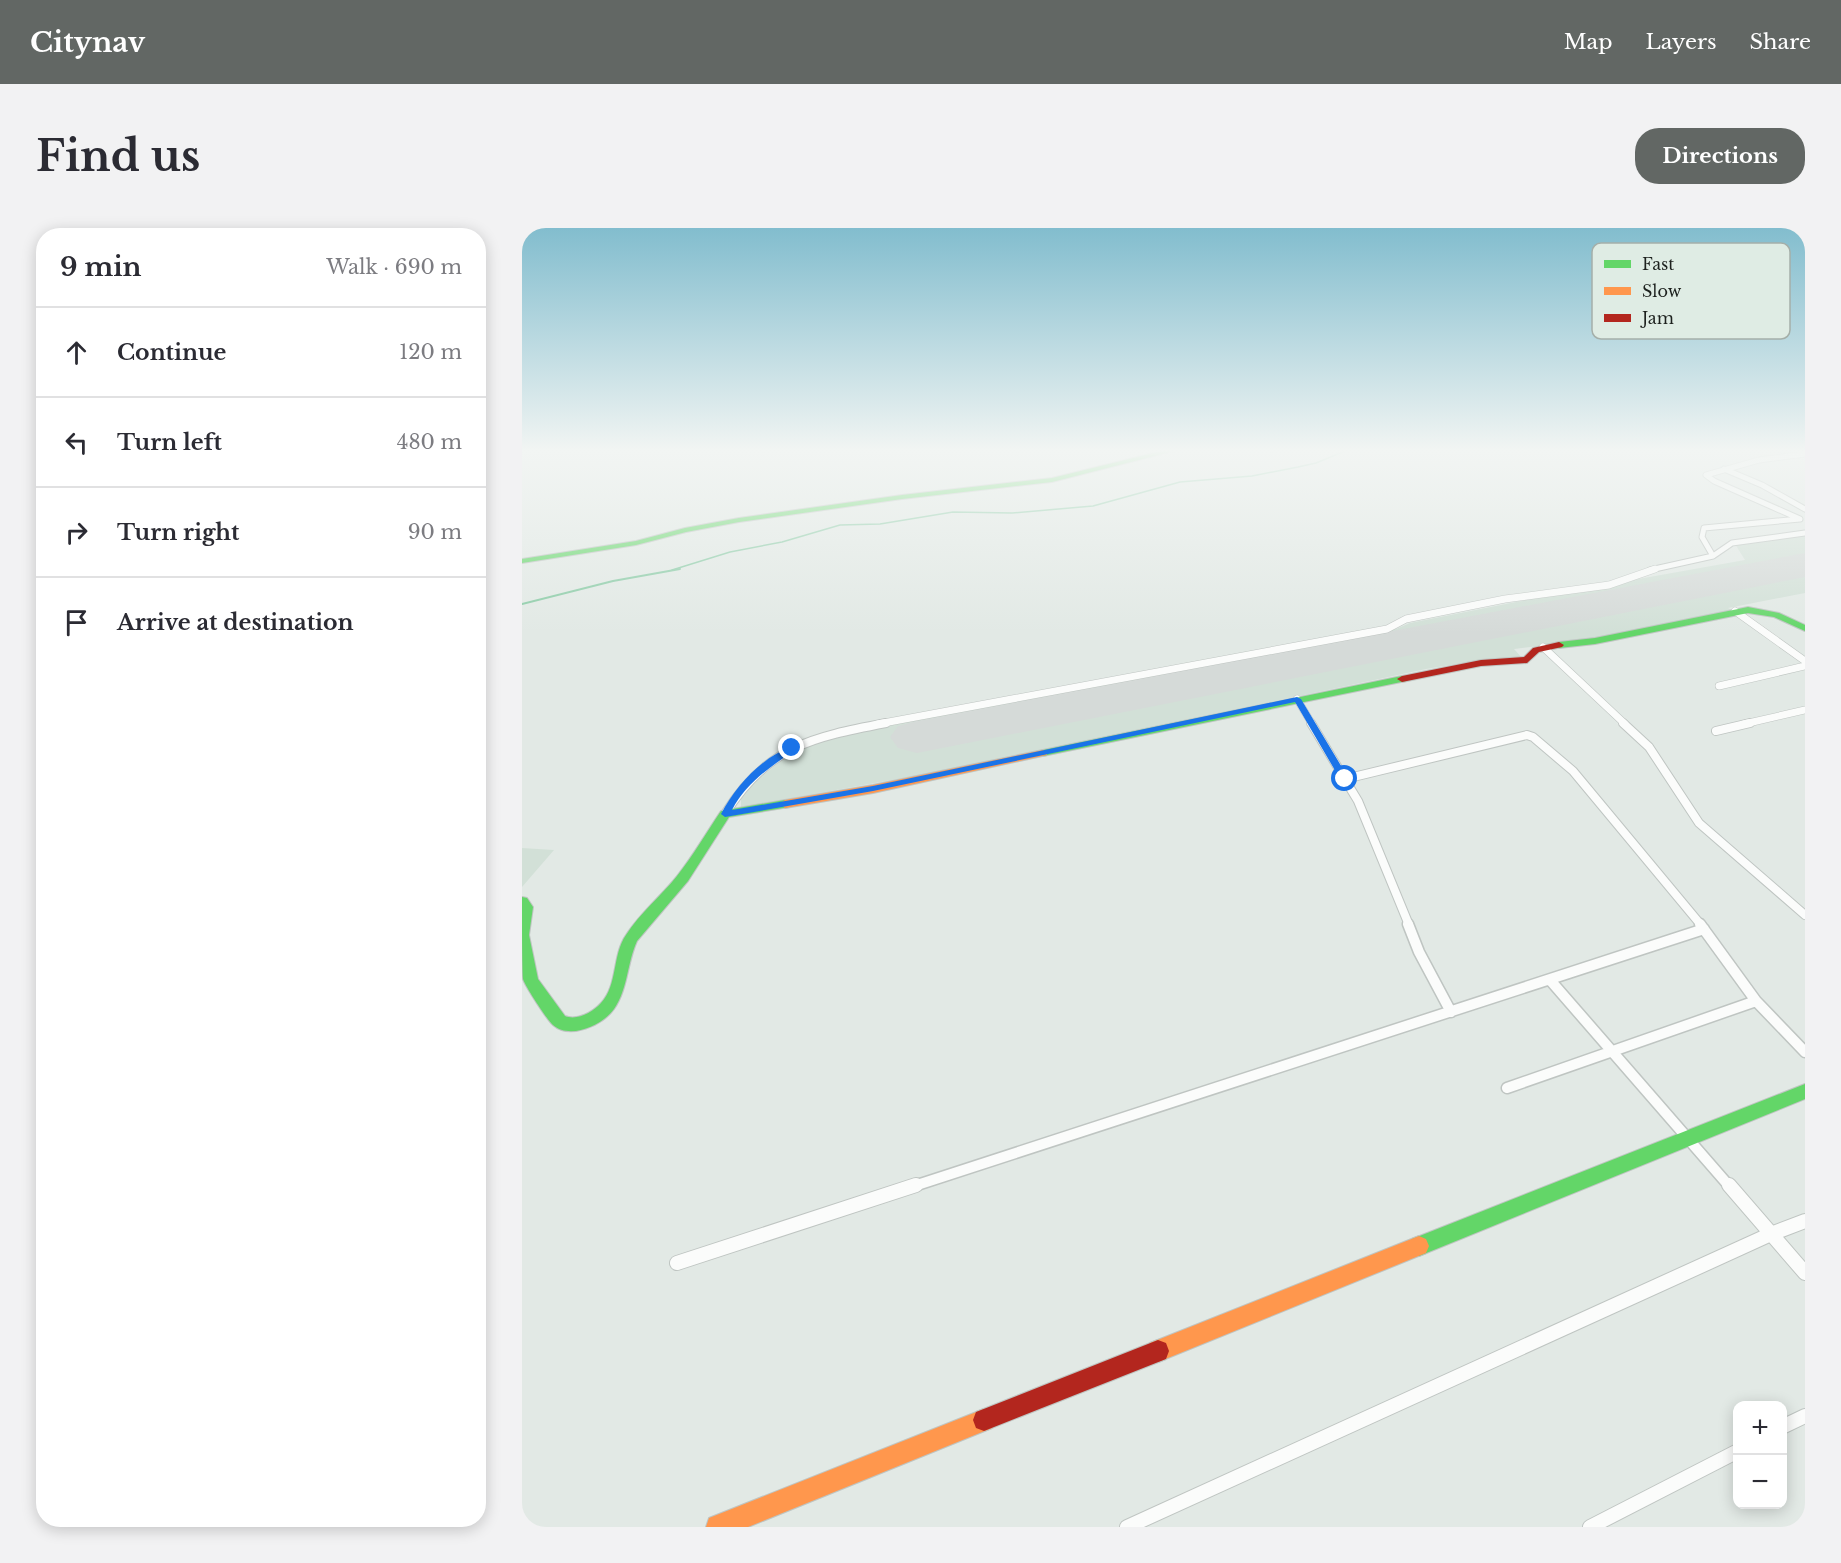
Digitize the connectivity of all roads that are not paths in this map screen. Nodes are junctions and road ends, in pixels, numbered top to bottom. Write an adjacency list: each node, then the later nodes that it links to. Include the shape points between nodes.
1 (794, 512): 5 (street)
2 (1783, 512): 4 (street, via 1800,519 1704,528 1702,537)
3 (1805, 533): 4 (street, via 1732,543)
4 (1713, 556): 16 (street, via 1665,566 1609,585 1505,599 1406,619 1387,629 827,734 789,750 762,768 737,792)
5 (522, 561)
6 (1735, 611): 7 (street, via 1762,612); 8 (street); 9 (street)
7 (1805, 628)
8 (1543, 647): 12 (street, via 1527,660 1481,663); 18 (street, via 1649,747 1699,823)
9 (1805, 661)
10 (1805, 666): 11 (street)
11 (1719, 686)
12 (1297, 699): 15 (street); 16 (street, via 884,786)
13 (1805, 710): 14 (street)
14 (1716, 732)
15 (1345, 779): 19 (street, via 1527,735 1533,737 1573,771); 22 (street, via 1391,877 1419,952)
16 (725, 814): 17 (street, via 683,878 631,938 616,992 607,1007 591,1020 570,1025 559,1021 531,980 522,935 526,907)
17 (522, 902)
18 (1805, 915)
19 (1704, 929): 20 (street); 21 (street)
20 (1550, 980): 22 (street); 23 (street)
21 (1756, 1001): 23 (street); 24 (street)
22 (1451, 1012): 30 (street)
23 (1611, 1052): 25 (street); 27 (street)
24 (1805, 1052)
25 (1508, 1088)
26 (1805, 1091): 27 (street)
27 (1687, 1139): 29 (street); 35 (street)
28 (1805, 1221): 29 (street)
29 (1771, 1234): 31 (street); 36 (street)
30 (677, 1263)
31 (1805, 1273)
32 (1805, 1416): 33 (street)
33 (1787, 1425)
34 (1733, 1453): 37 (street)
35 (718, 1527)
36 (1127, 1527)
37 (1590, 1527)

